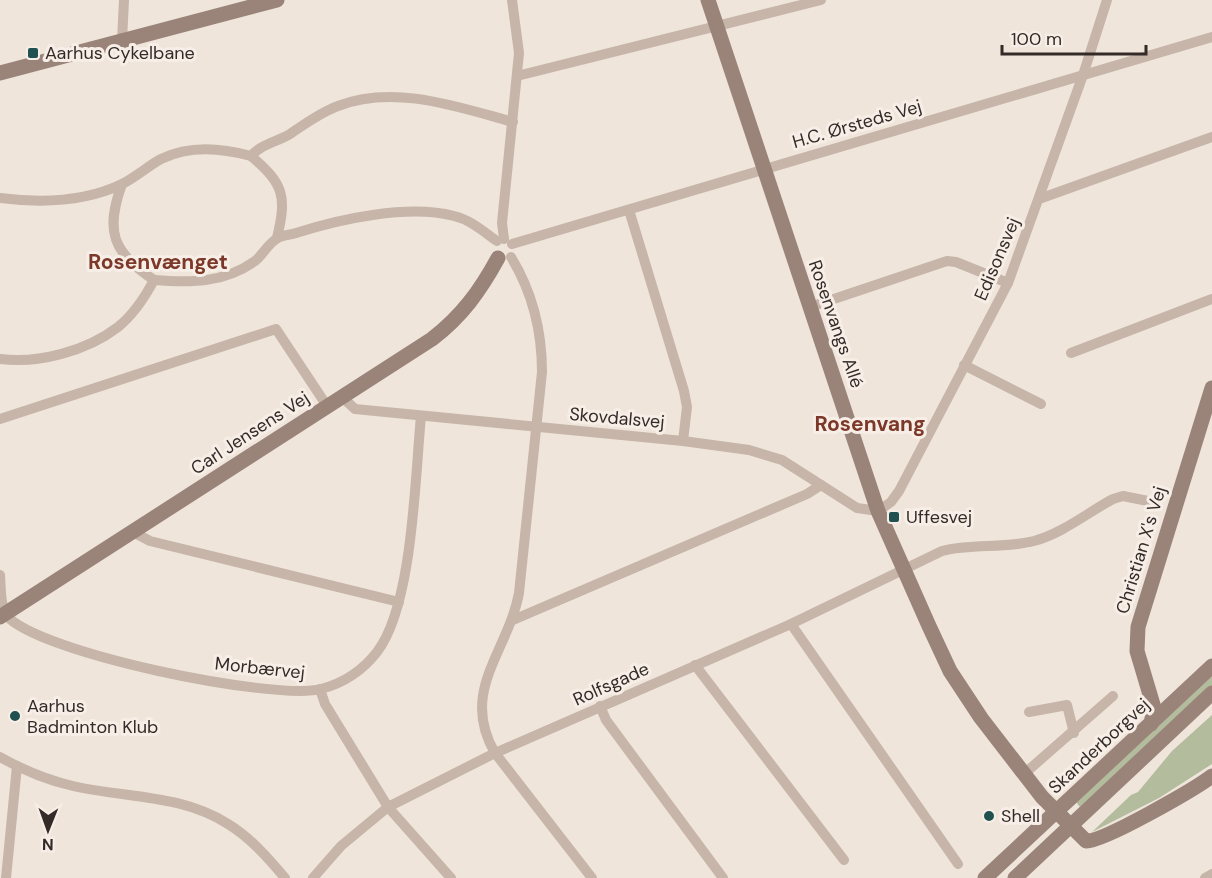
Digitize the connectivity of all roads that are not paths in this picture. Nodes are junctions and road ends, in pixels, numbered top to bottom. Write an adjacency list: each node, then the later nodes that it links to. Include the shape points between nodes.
1 (124, 0): 9 (street)
2 (277, 0): 9 (street)
3 (512, 0): 12 (street, via 519,52)
4 (708, 0): 7 (street, Rosenvangs Allé)
5 (821, 0): 7 (street)
6 (1107, 0): 11 (street, Edisonsvej)
7 (717, 26): 12 (street); 16 (street, Rosenvangs Allé)
8 (1212, 37): 11 (street, H.C. Ørsteds Vej)
9 (122, 41): 10 (street)
10 (0, 73)
11 (1083, 75): 16 (street, H.C. Ørsteds Vej); 19 (street, Edisonsvej)
12 (517, 76): 13 (street)
13 (513, 122): 15 (street, via 424,100 368,98 338,106 272,144 258,147); 22 (street, via 502,223)
14 (1212, 137): 19 (street)
15 (251, 156): 17 (street, via 229,150 185,151 162,158); 21 (street, via 281,190 283,212)
16 (763, 169): 20 (street, H.C. Ørsteds Vej); 27 (street, Rosenvangs Allé)
17 (122, 184): 18 (street, via 51,201); 24 (street, via 115,204 113,235 125,257)
18 (0, 198)
19 (1039, 200): 25 (street, Edisonsvej)
20 (629, 210): 22 (street, H.C. Ørsteds Vej); 38 (street, via 684,391 687,406)
21 (277, 238): 22 (street, via 351,218 428,212 469,221); 24 (street, via 250,264 214,280)
22 (504, 242): 23 (street, via 514,251); 23 (street, via 493,250)
23 (504, 258): 32 (street, Carl Jensens Vej, via 451,324); 37 (street, via 524,279 540,332 542,372)
24 (154, 280): 29 (street, via 131,315 106,335 43,358)
25 (1008, 284): 27 (street, via 947,261); 30 (street, Edisonsvej)
26 (1212, 299): 28 (street)
27 (810, 307): 41 (street, Rosenvangs Allé)
28 (1071, 353)
29 (0, 359)
30 (964, 365): 33 (street); 41 (street, Edisonsvej, via 899,491)
31 (1212, 388): 56 (street, Christian X's Vej, via 1138,627 1137,651 1154,708)
32 (342, 397): 34 (street, Carl Jensens Vej); 35 (street, Skovdalsvej, via 355,409)
33 (1041, 404)
34 (327, 406): 36 (street, via 276,329); 42 (street, Carl Jensens Vej)
35 (421, 416): 37 (street, Skovdalsvej); 45 (street, Morbærvej)
36 (0, 419)
37 (537, 427): 38 (street, Skovdalsvej); 47 (street)
38 (683, 441): 39 (street, Skovdalsvej, via 768,454)
39 (821, 485): 41 (street, Skovdalsvej, via 857,508); 47 (street)
40 (1148, 501): 43 (street, via 1123,496 1042,538 954,548)
41 (878, 511): 43 (street, Rosenvangs Allé)
42 (133, 532): 45 (street, via 150,541); 46 (street, Carl Jensens Vej)
43 (905, 571): 48 (street, Rolfsgade); 61 (street, Rosenvangs Allé, via 950,671)
44 (0, 575): 46 (street)
45 (399, 602): 51 (street, Morbærvej, via 385,640 371,659 353,675)
46 (3, 615): 51 (street, Morbærvej, via 39,634 123,664 285,690)
47 (513, 620): 58 (street, via 491,662 482,702 486,736)
48 (791, 624): 49 (street, Rolfsgade); 67 (street)
49 (695, 665): 54 (street, Rolfsgade); 66 (street)
50 (1212, 666): 56 (street, Skanderborgvej)
51 (320, 689): 63 (street)
52 (1212, 693): 65 (street)
53 (1113, 696): 57 (street)
54 (600, 706): 58 (street, Rolfsgade); 74 (street, via 606,720)
55 (1029, 712): 57 (street, via 1066,705)
56 (1151, 724): 64 (street, Skanderborgvej)
57 (1074, 733): 61 (street)
58 (495, 753): 63 (street, Rolfsgade); 73 (street)
59 (0, 757): 60 (street)
60 (17, 766): 69 (street); 70 (street, via 74,786 199,809 257,846)
61 (1024, 774): 64 (street, Rosenvangs Allé)
62 (1212, 776): 65 (street, via 1095,840 1083,839)
63 (388, 807): 71 (street, Rolfsgade, via 341,846); 72 (street)
64 (1057, 812): 65 (street, Rosenvangs Allé); 75 (street, Skanderborgvej)
65 (1070, 826): 76 (street)
66 (844, 860)
67 (957, 864)
68 (1212, 874): 77 (street)
69 (6, 878)
70 (285, 878)
71 (313, 878)
72 (452, 878)
73 (591, 878)
74 (723, 878)
75 (985, 878)
76 (1015, 878)
77 (1205, 878)

